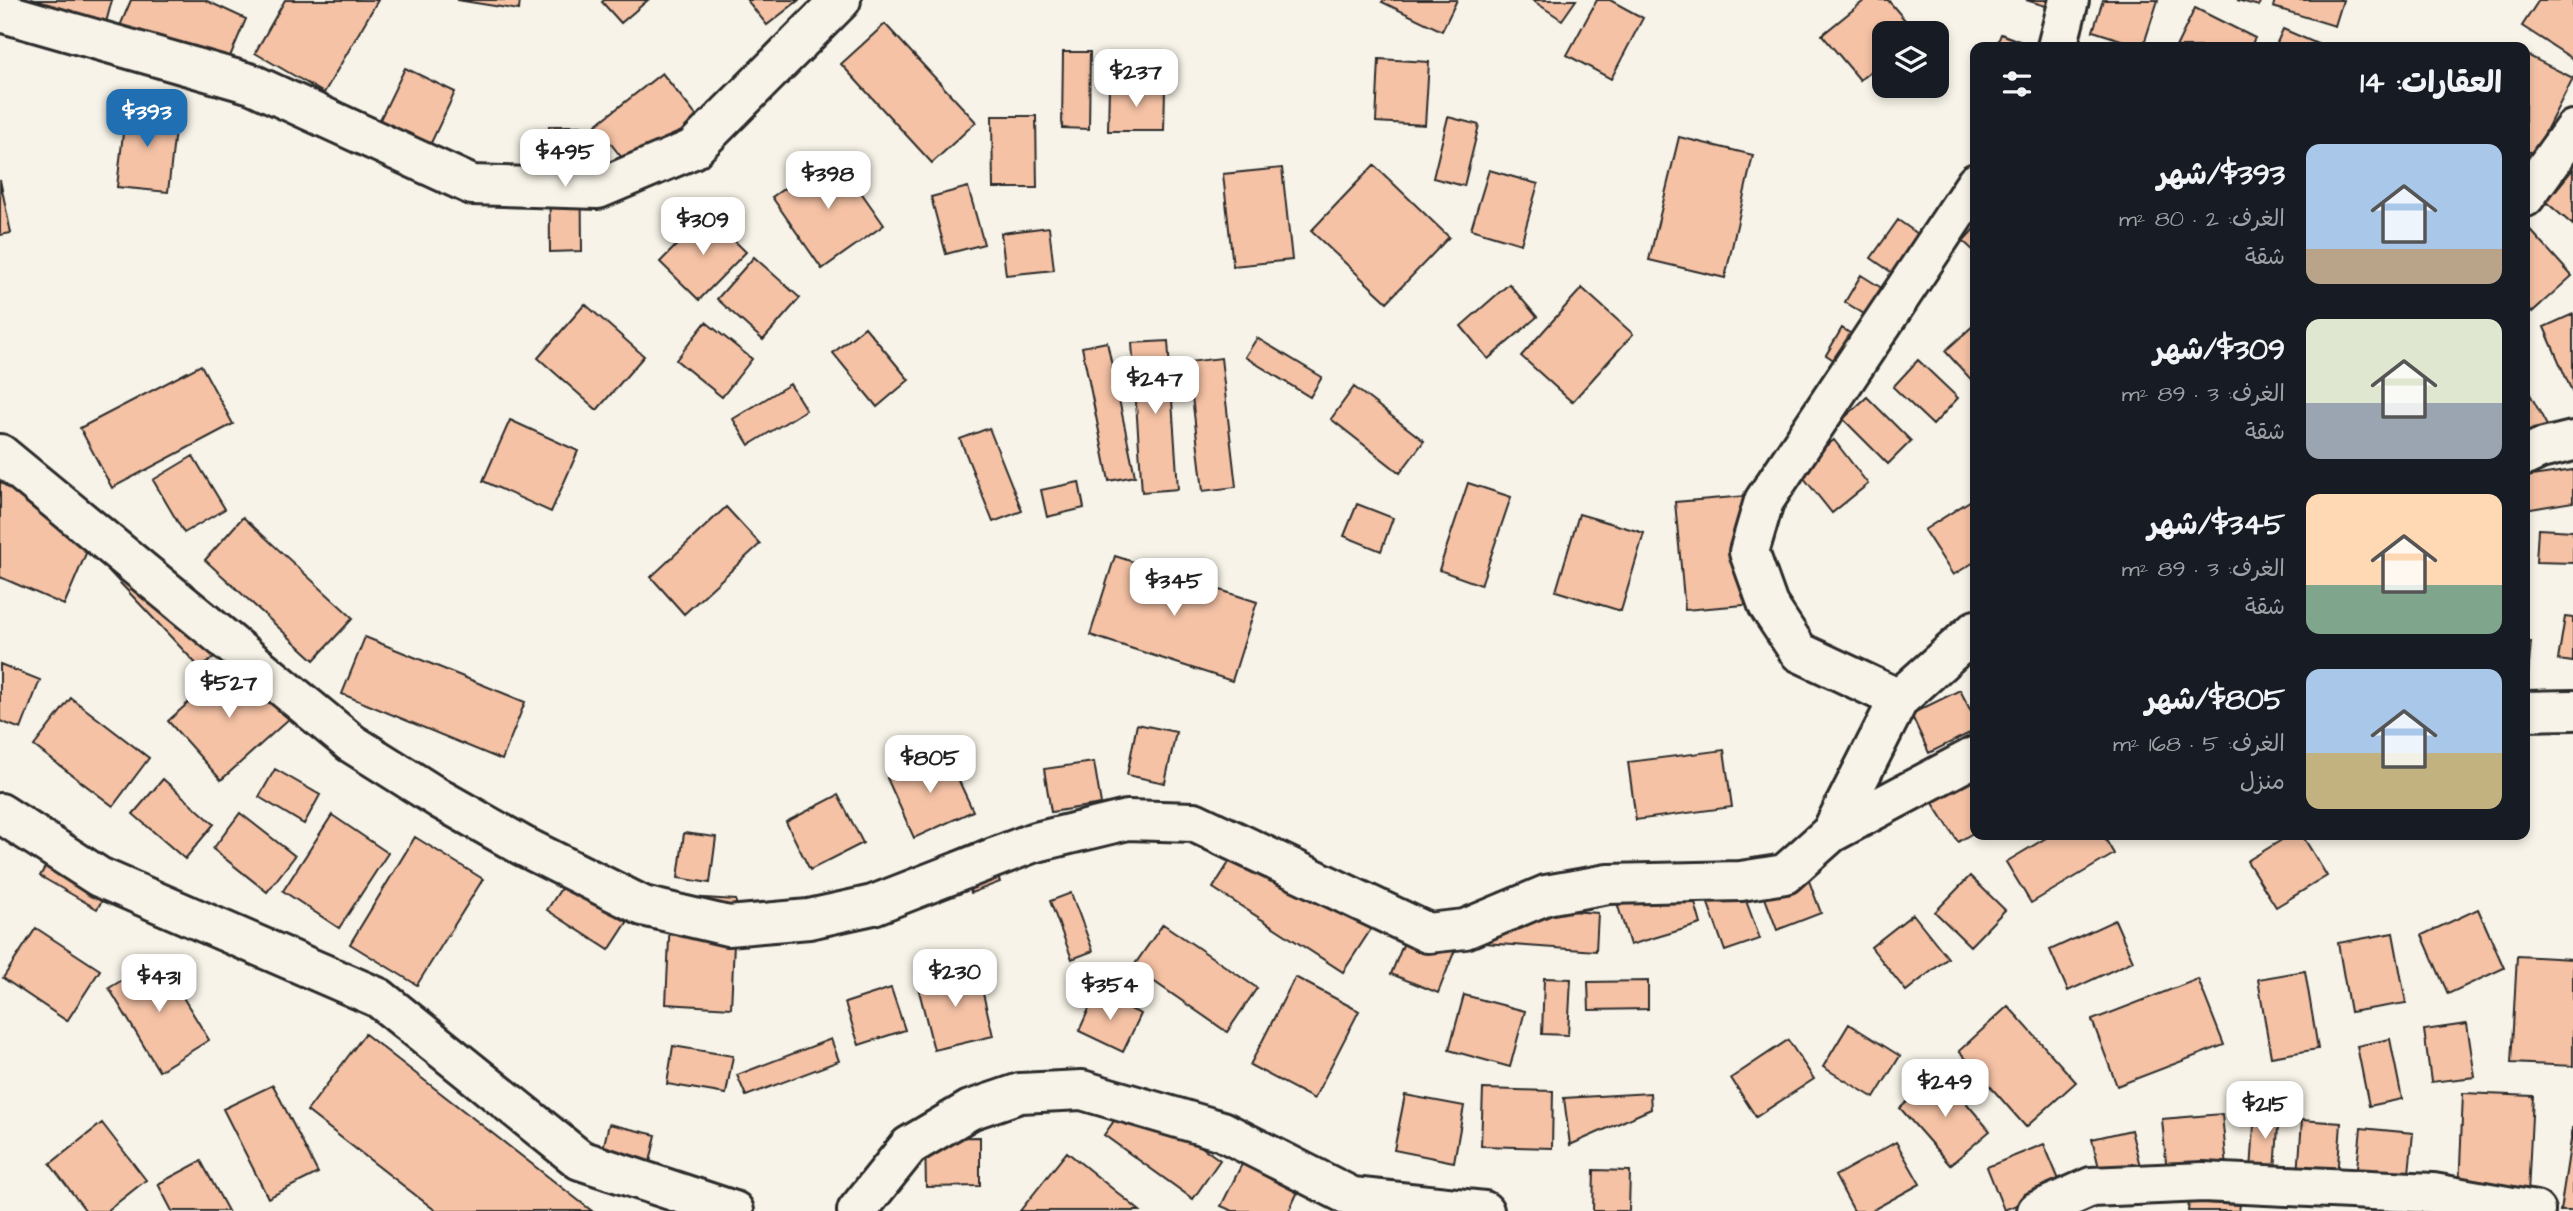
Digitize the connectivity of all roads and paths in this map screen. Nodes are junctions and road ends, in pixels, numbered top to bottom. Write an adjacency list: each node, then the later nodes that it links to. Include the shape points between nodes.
1 (841, 0): 3 (street, via 694,149 598,189 472,185 252,84)
2 (2069, 0): 4 (street)
3 (0, 12)
4 (2058, 42)
5 (2573, 130): 6 (street)
6 (2530, 190)
7 (1970, 192): 12 (street, via 1764,500 1749,552 1768,605 1799,652)
8 (2573, 441): 10 (street)
9 (0, 454): 17 (street, via 351,743 523,846 643,906 728,926 809,919 873,905 1032,843 1127,820 1194,822 1428,933 1465,929 1546,895 1608,884 1741,881 1785,874)
10 (2530, 454)
11 (1970, 635): 12 (street)
12 (1899, 699): 17 (street)
13 (2573, 710): 14 (street)
14 (2530, 711)
15 (1970, 758): 17 (street)
16 (0, 813): 18 (street, via 99,877 379,998 580,1160)
17 (1831, 832)
18 (734, 1211)
19 (857, 1211): 20 (street, via 909,1146 971,1110 1020,1093 1082,1090 1222,1131 1352,1197)
20 (1484, 1211)
21 (2037, 1211): 22 (street, via 2091,1187 2203,1182 2433,1193)
22 (2535, 1211)

